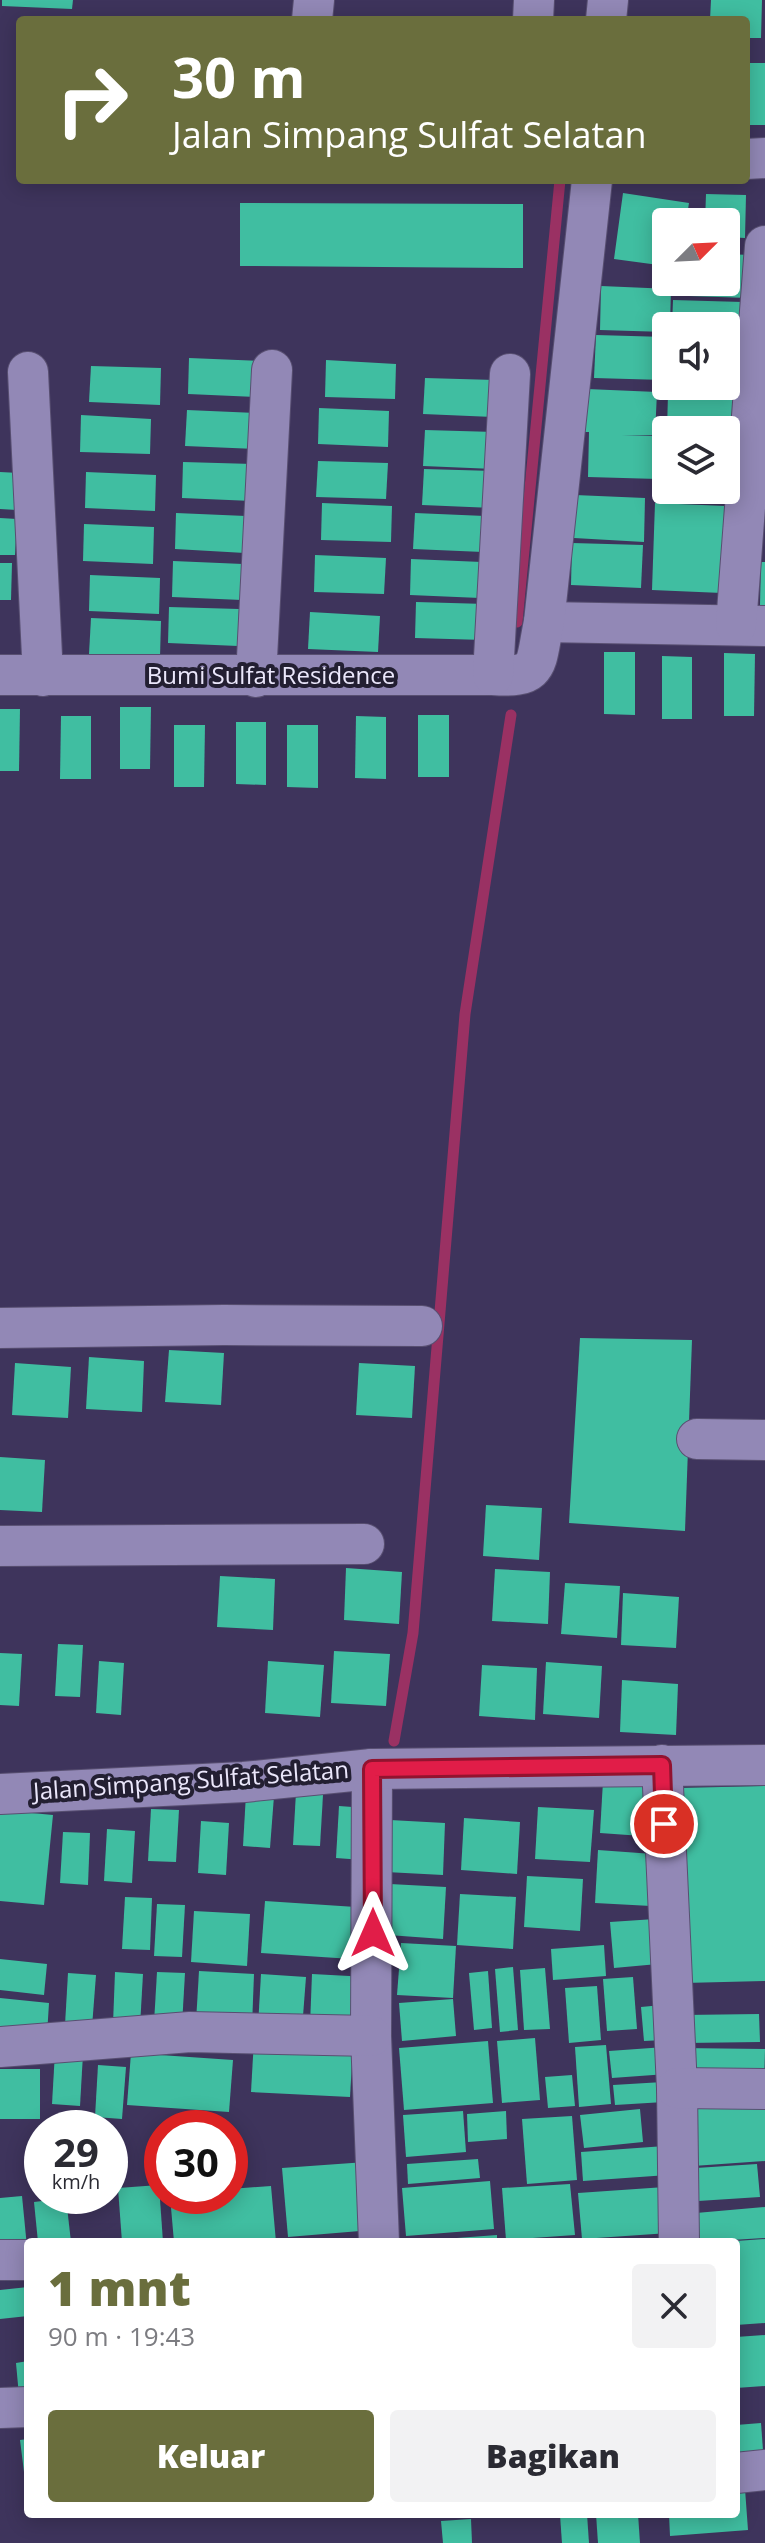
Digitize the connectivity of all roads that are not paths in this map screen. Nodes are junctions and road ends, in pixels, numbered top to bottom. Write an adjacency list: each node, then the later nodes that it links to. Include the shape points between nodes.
1 (592, 184): 6 (street)
2 (765, 246): 7 (street)
3 (272, 370): 11 (street)
4 (28, 372): 10 (street)
5 (510, 374): 9 (street)
6 (544, 622): 7 (street); 9 (street, Bumi Sulfat Residence, via 529,672 518,677)
7 (750, 626)
8 (0, 675): 10 (street, Bumi Sulfat Residence)
9 (493, 675): 11 (street, Bumi Sulfat Residence)
10 (43, 676): 11 (street, Bumi Sulfat Residence)
11 (256, 677)
12 (422, 1326): 13 (street)
13 (0, 1328)
14 (697, 1439): 15 (street)
15 (765, 1440)
16 (364, 1544): 17 (street)
17 (0, 1546)
18 (662, 1765): 19 (street, Jalan Simpang Sulfat Selatan); 20 (street, Jalan Simpang Sulfat Selatan); 24 (street)
19 (765, 1765)
20 (372, 1769): 21 (street, Jalan Simpang Sulfat Selatan, via 244,1782); 22 (street)
21 (0, 1794)
22 (371, 2036): 23 (street, via 190,2032); 26 (street)
23 (0, 2047)
24 (677, 2088): 25 (street); 27 (street)
25 (765, 2089)
26 (379, 2238)
27 (679, 2238)
28 (0, 2260): 29 (street)
29 (24, 2260)
30 (24, 2407): 31 (street)
31 (0, 2408)
32 (765, 2470): 33 (street)
33 (740, 2473)

